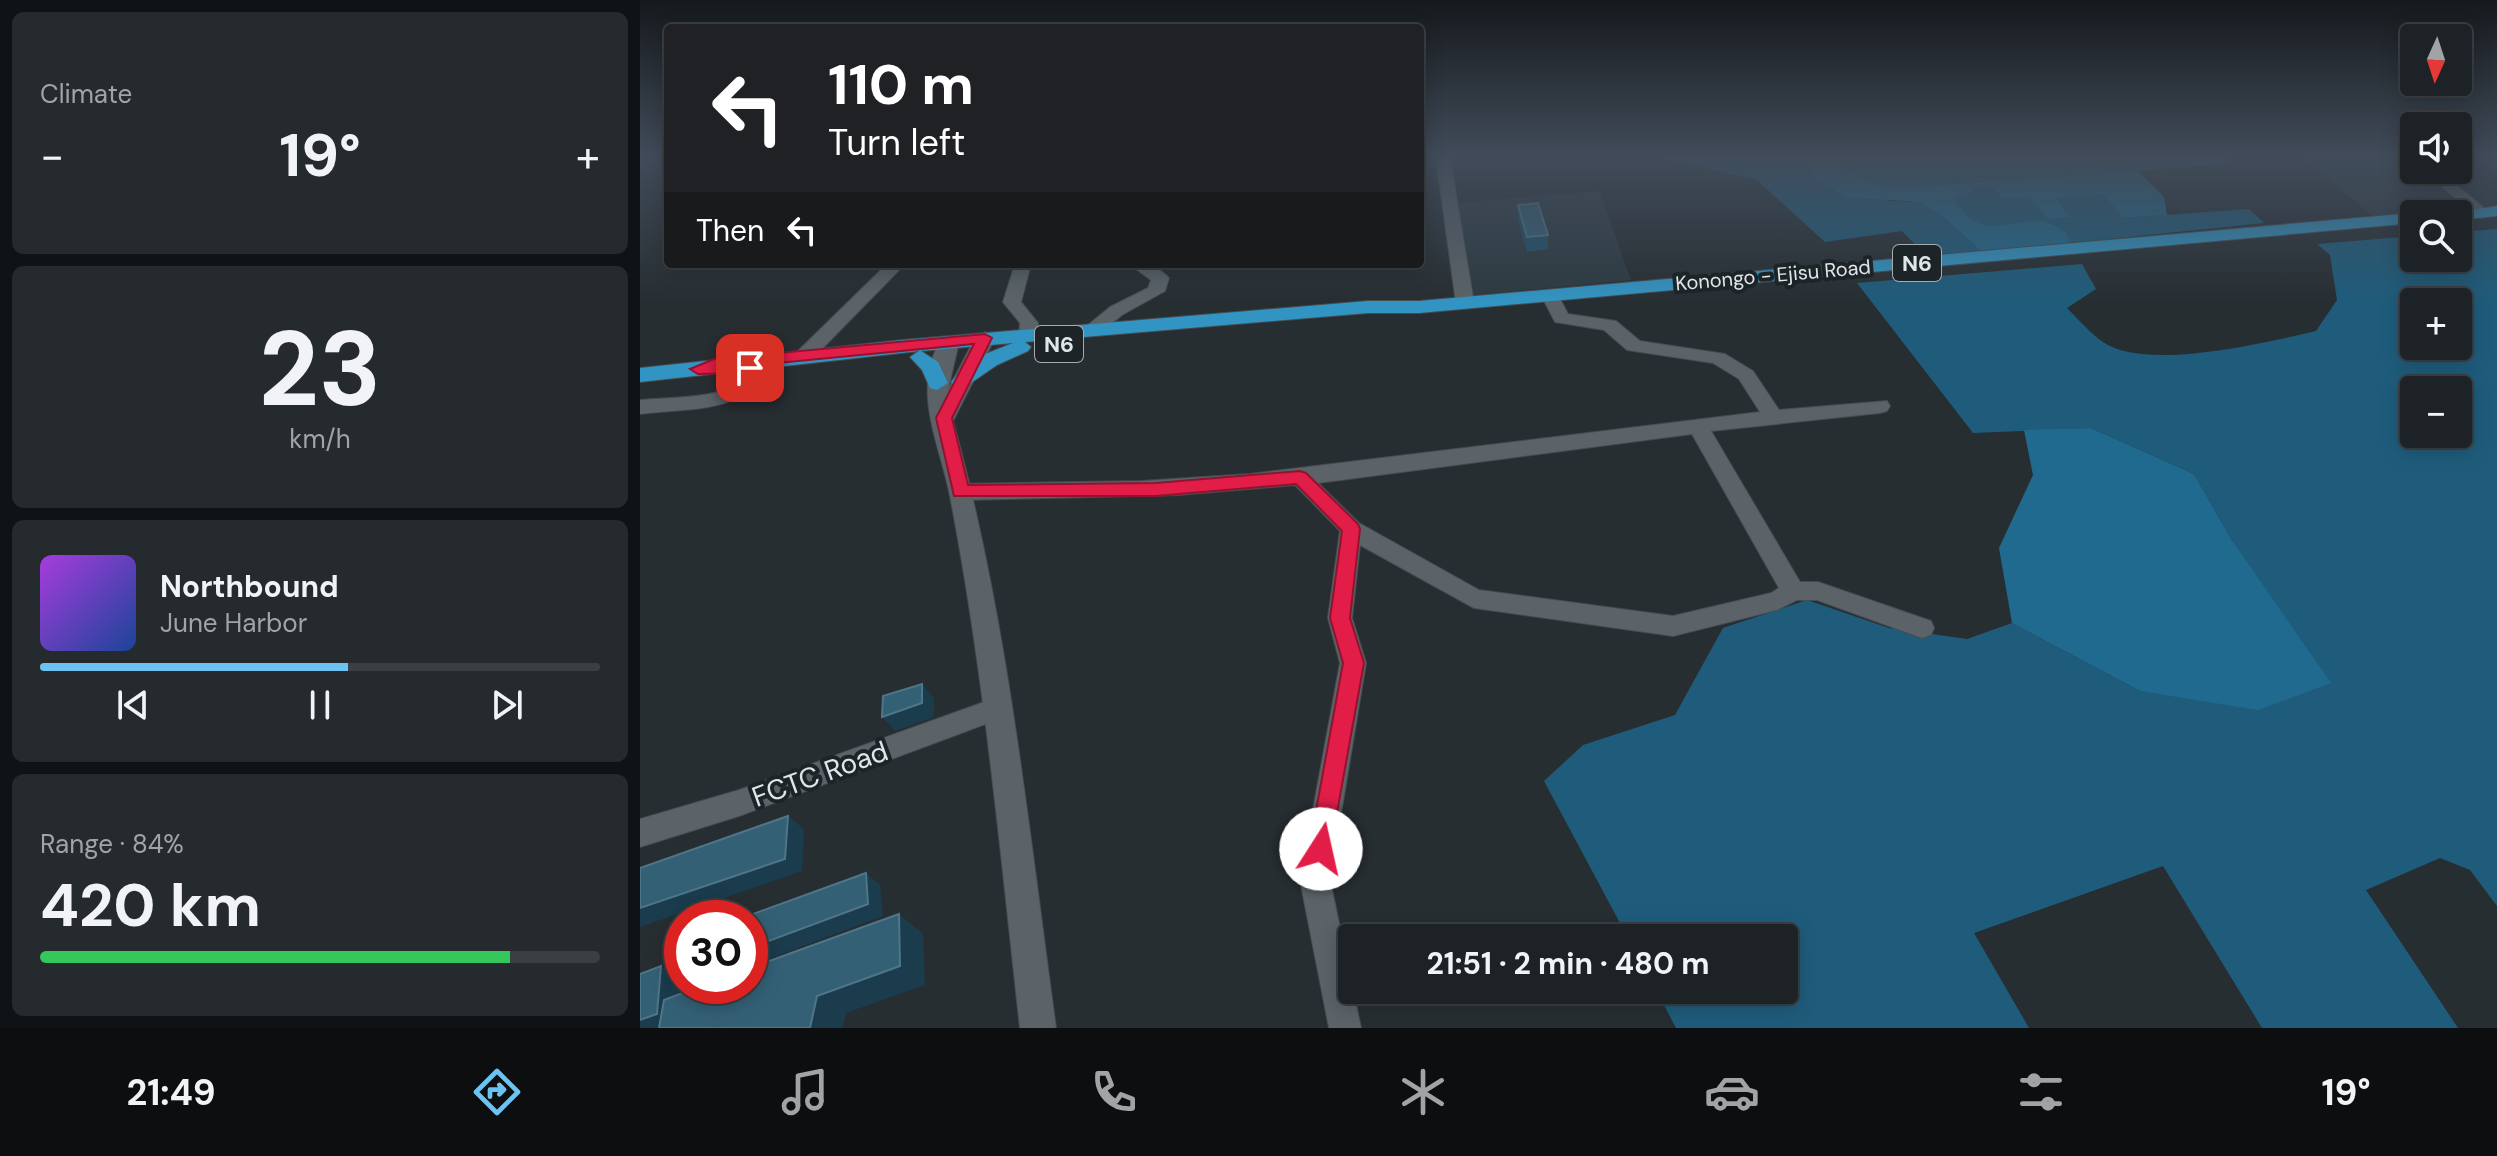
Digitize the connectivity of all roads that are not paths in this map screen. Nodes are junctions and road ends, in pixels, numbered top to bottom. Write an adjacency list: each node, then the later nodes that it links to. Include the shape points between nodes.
1 (1450, 206): 7 (street)
2 (2400, 219): 6 (highway, Konongo - Ejisu Road / N6)
3 (893, 268): 13 (street)
4 (1022, 268): 10 (street, via 1012,302 1029,323)
5 (1144, 268): 9 (street, via 1160,278 1156,291)
6 (1550, 295): 7 (highway, Konongo - Ejisu Road / N6); 22 (street, via 1561,318 1610,325 1634,346 1718,358 1733,365 1752,382)
7 (1465, 303): 8 (highway, Konongo - Ejisu Road / N6)
8 (1419, 307): 9 (highway, Konongo - Ejisu Road / N6); 10 (highway, Konongo - Ejisu Road / N6, via 1370,317)
9 (1094, 329): 10 (highway, Konongo - Ejisu Road / N6)
10 (1025, 341): 11 (highway, Konongo - Ejisu Road / N6); 18 (highway)
11 (982, 344): 12 (highway, Konongo - Ejisu Road / N6); 18 (street)
12 (947, 348): 13 (highway, Konongo - Ejisu Road / N6); 14 (highway, Konongo - Ejisu Road / N6); 19 (street)
13 (805, 355): 16 (highway, Konongo - Ejisu Road / N6)
14 (920, 357): 15 (highway, Konongo - Ejisu Road / N6); 19 (highway)
15 (764, 366): 16 (highway, Konongo - Ejisu Road / N6); 21 (street, via 748,386 730,396)
16 (698, 369): 17 (highway, Konongo - Ejisu Road / N6)
17 (640, 375)
18 (962, 382): 23 (street)
19 (937, 383): 23 (street)
20 (1880, 406): 22 (street)
21 (640, 407)
22 (1772, 415): 24 (street)
23 (944, 418): 26 (street)
24 (1698, 426): 25 (street); 28 (street)
25 (1300, 477): 26 (street, via 1156,489); 27 (street)
26 (961, 492): 30 (street)
27 (1351, 529): 28 (street, via 1474,599 1489,602 1673,626 1777,601); 33 (street, via 1340,618 1353,663 1315,880)
28 (1793, 591): 29 (street, via 1818,591)
29 (1922, 628)
30 (998, 708): 31 (street, FCTC Road); 32 (street)
31 (640, 833)
32 (1038, 1028)
33 (1345, 1028)

